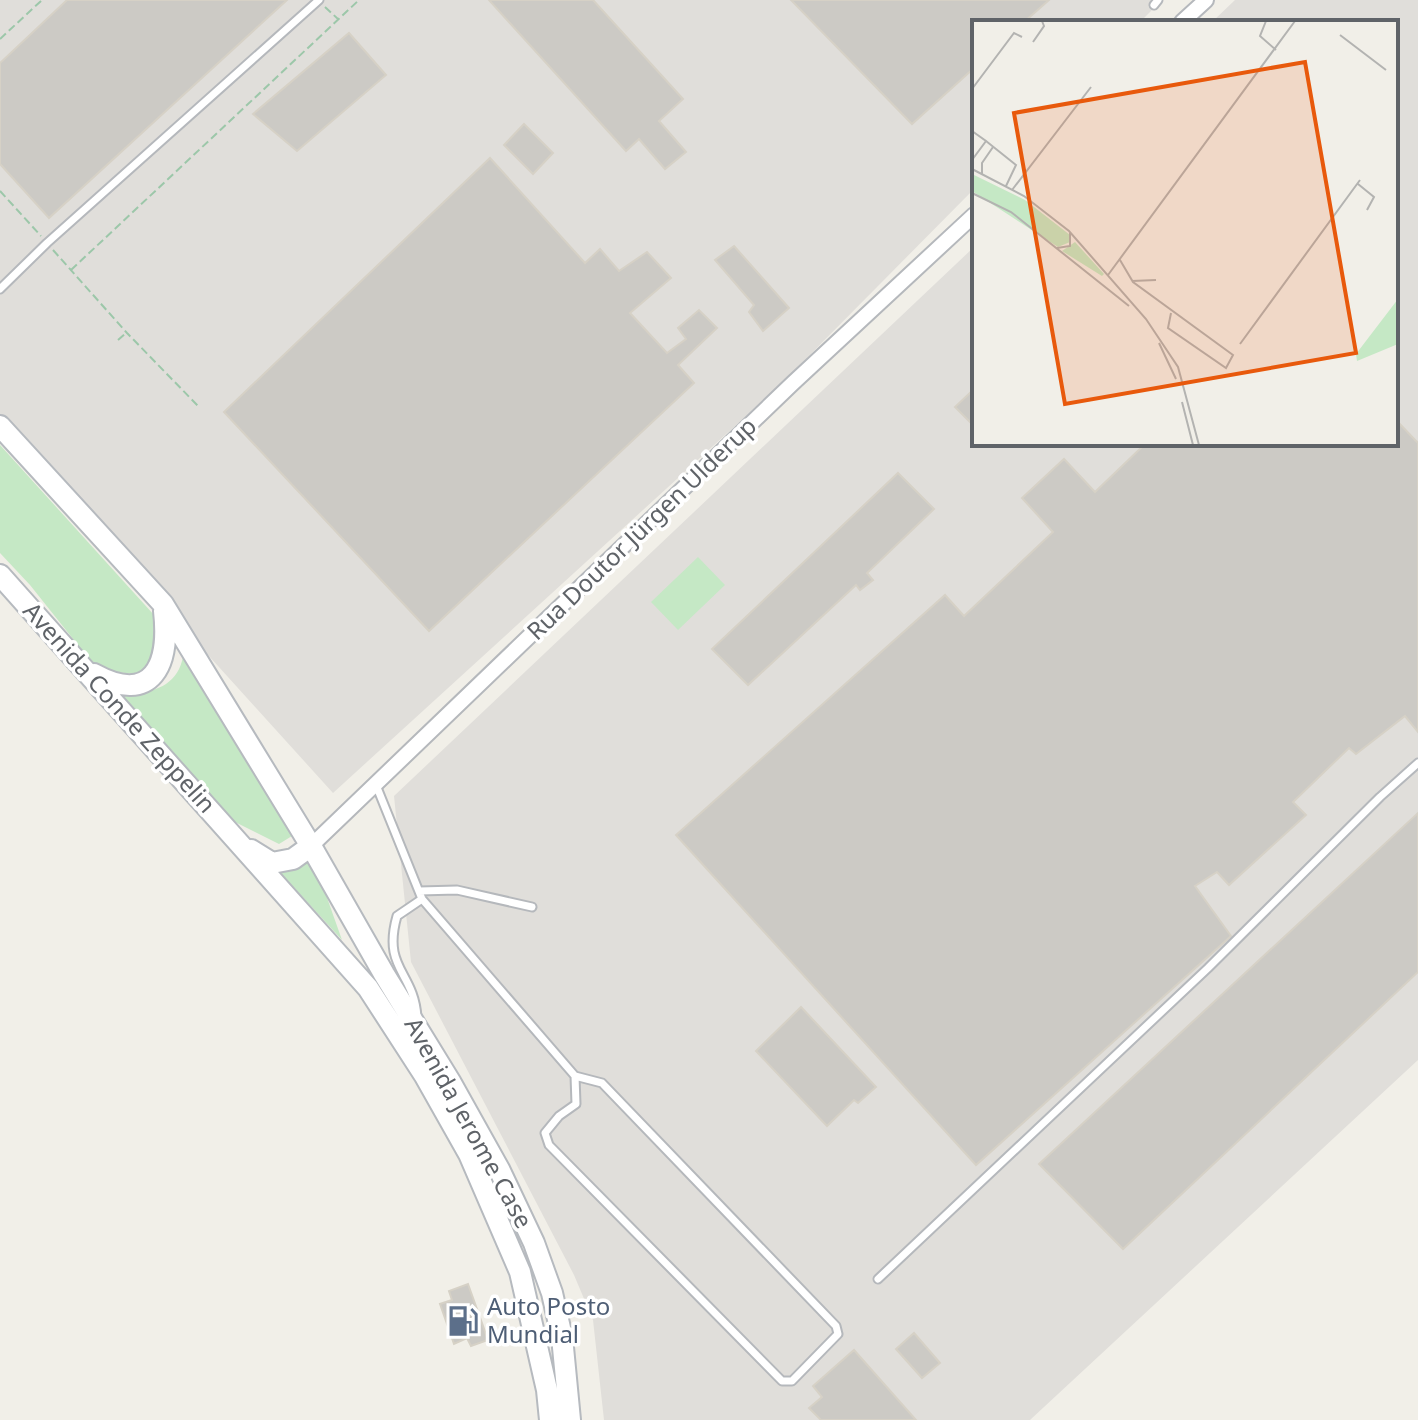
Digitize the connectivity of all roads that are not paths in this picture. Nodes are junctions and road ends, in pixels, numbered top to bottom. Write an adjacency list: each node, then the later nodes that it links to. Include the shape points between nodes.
1 (319, 0): 5 (lane)
2 (1206, 0): 3 (street)
3 (1184, 20)
4 (972, 217): 11 (street, Rua Doutor Jürgen Ulderup)
5 (0, 289)
6 (0, 426): 8 (main road)
7 (0, 575): 9 (main road, Avenida Conde Zeppelin)
8 (163, 604): 9 (main road, via 167,634 155,674 139,684 112,683); 13 (main road)
9 (84, 668): 12 (main road, Avenida Conde Zeppelin)
10 (1418, 763): 19 (lane)
11 (376, 785): 13 (street, Rua Doutor Jürgen Ulderup); 14 (lane)
12 (237, 842): 13 (main road, via 272,863 293,859); 20 (main road, Avenida Jerome Case, via 368,988 469,1154 520,1272)
13 (311, 846): 17 (main road, Avenida Jerome Case)
14 (419, 891): 15 (lane); 16 (lane, via 457,890)
15 (422, 899): 17 (lane, via 397,916 390,938 395,962 416,1001); 18 (lane)
16 (532, 907)
17 (418, 1028): 21 (main road, Avenida Jerome Case, via 499,1169 534,1243 562,1337)
18 (575, 1076): 18 (lane, via 576,1104 545,1133 549,1145 782,1381 792,1381 838,1334 836,1326 602,1083)
19 (878, 1279)
20 (550, 1420)
21 (570, 1420)

